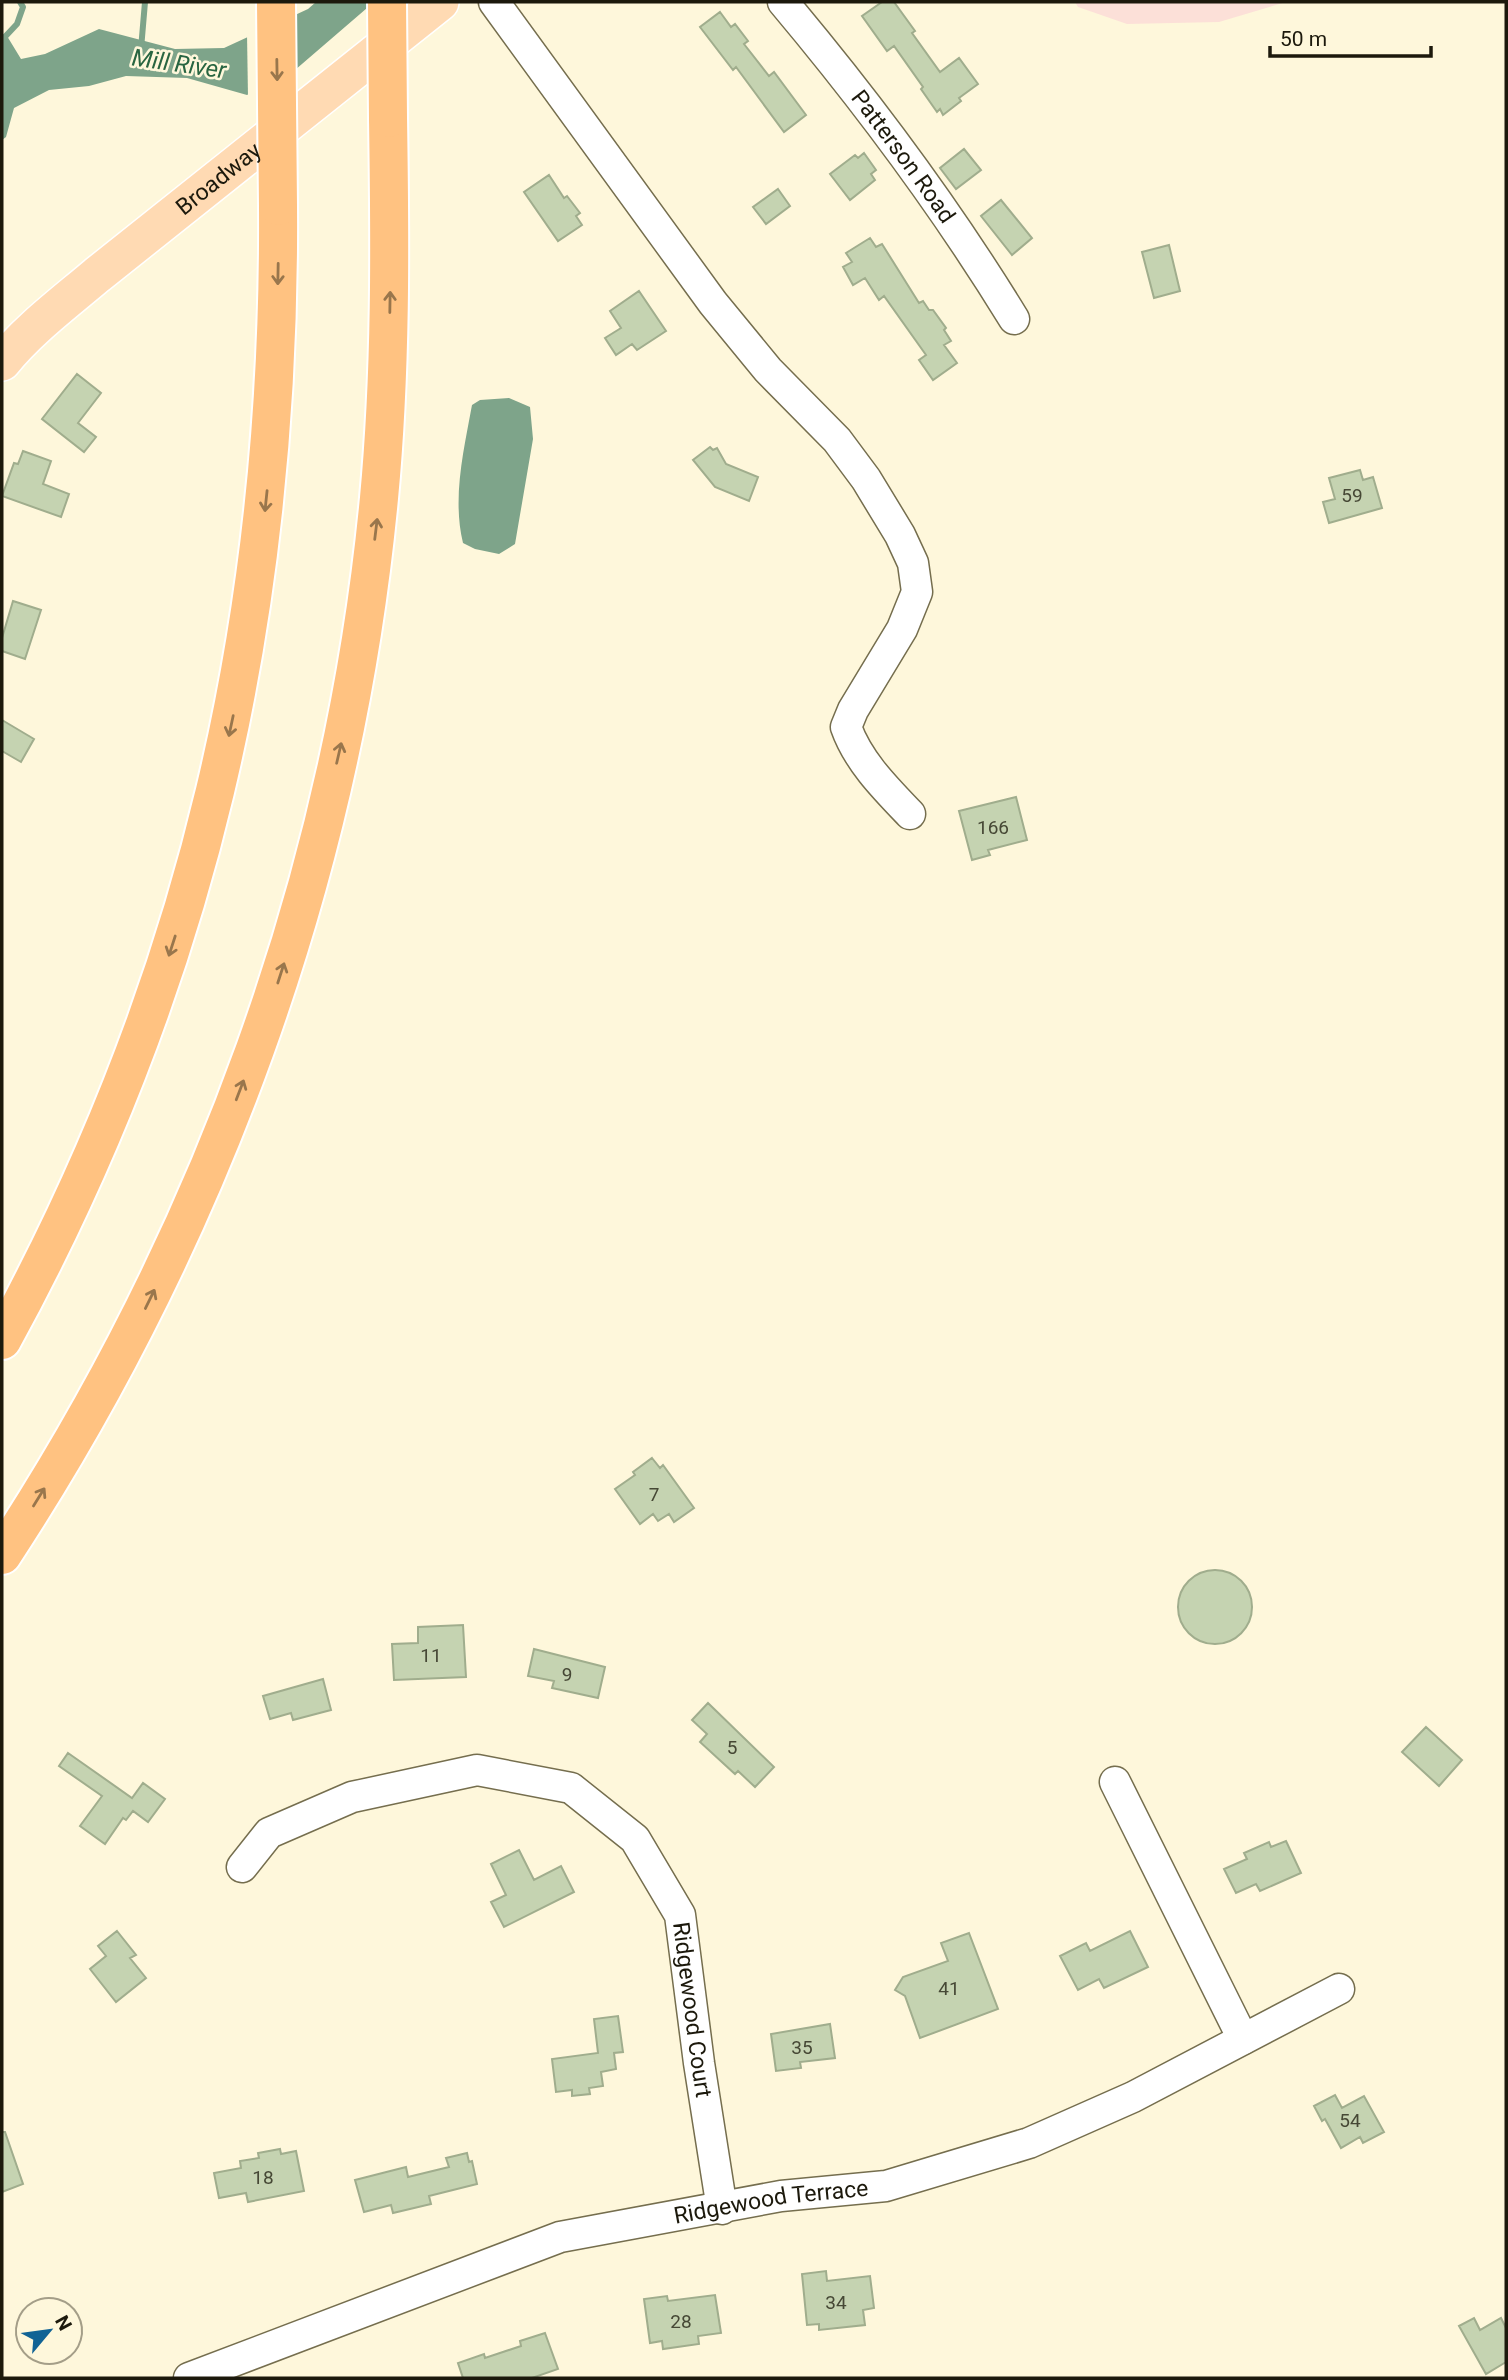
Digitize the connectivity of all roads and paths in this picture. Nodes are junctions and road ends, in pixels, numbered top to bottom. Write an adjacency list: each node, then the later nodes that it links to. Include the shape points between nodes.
1 (276, 2): 9 (highway, one-way to 9, bridge, via 275,386 267,492 243,661 211,815 164,970 121,1090 65,1217)
2 (387, 2): 10 (highway, one-way to 2, bridge, via 105,1385 181,1234 260,1038 312,868 351,696 379,500 390,316)
3 (440, 2): 7 (main road, Broadway, via 68,299)
4 (494, 2): 8 (street, via 713,303 768,370 837,440 900,535 913,563 917,592 902,629 846,727 853,747)
5 (783, 2): 6 (street, Patterson Road, via 930,193)
6 (1014, 319)
7 (2, 362)
8 (910, 814)
9 (2, 1340)
10 (2, 1555)
11 (1115, 1782): 14 (street)
12 (242, 1867): 15 (street, Ridgewood Court, via 269,1833 352,1797 477,1770 571,1788 635,1839 680,1915)
13 (1339, 1989): 14 (street, Ridgewood Terrace)
14 (1243, 2039): 15 (street, Ridgewood Terrace, via 1133,2097 1029,2143 886,2186 781,2196)
15 (722, 2208): 16 (street, Ridgewood Terrace, via 560,2237)
16 (189, 2378)

